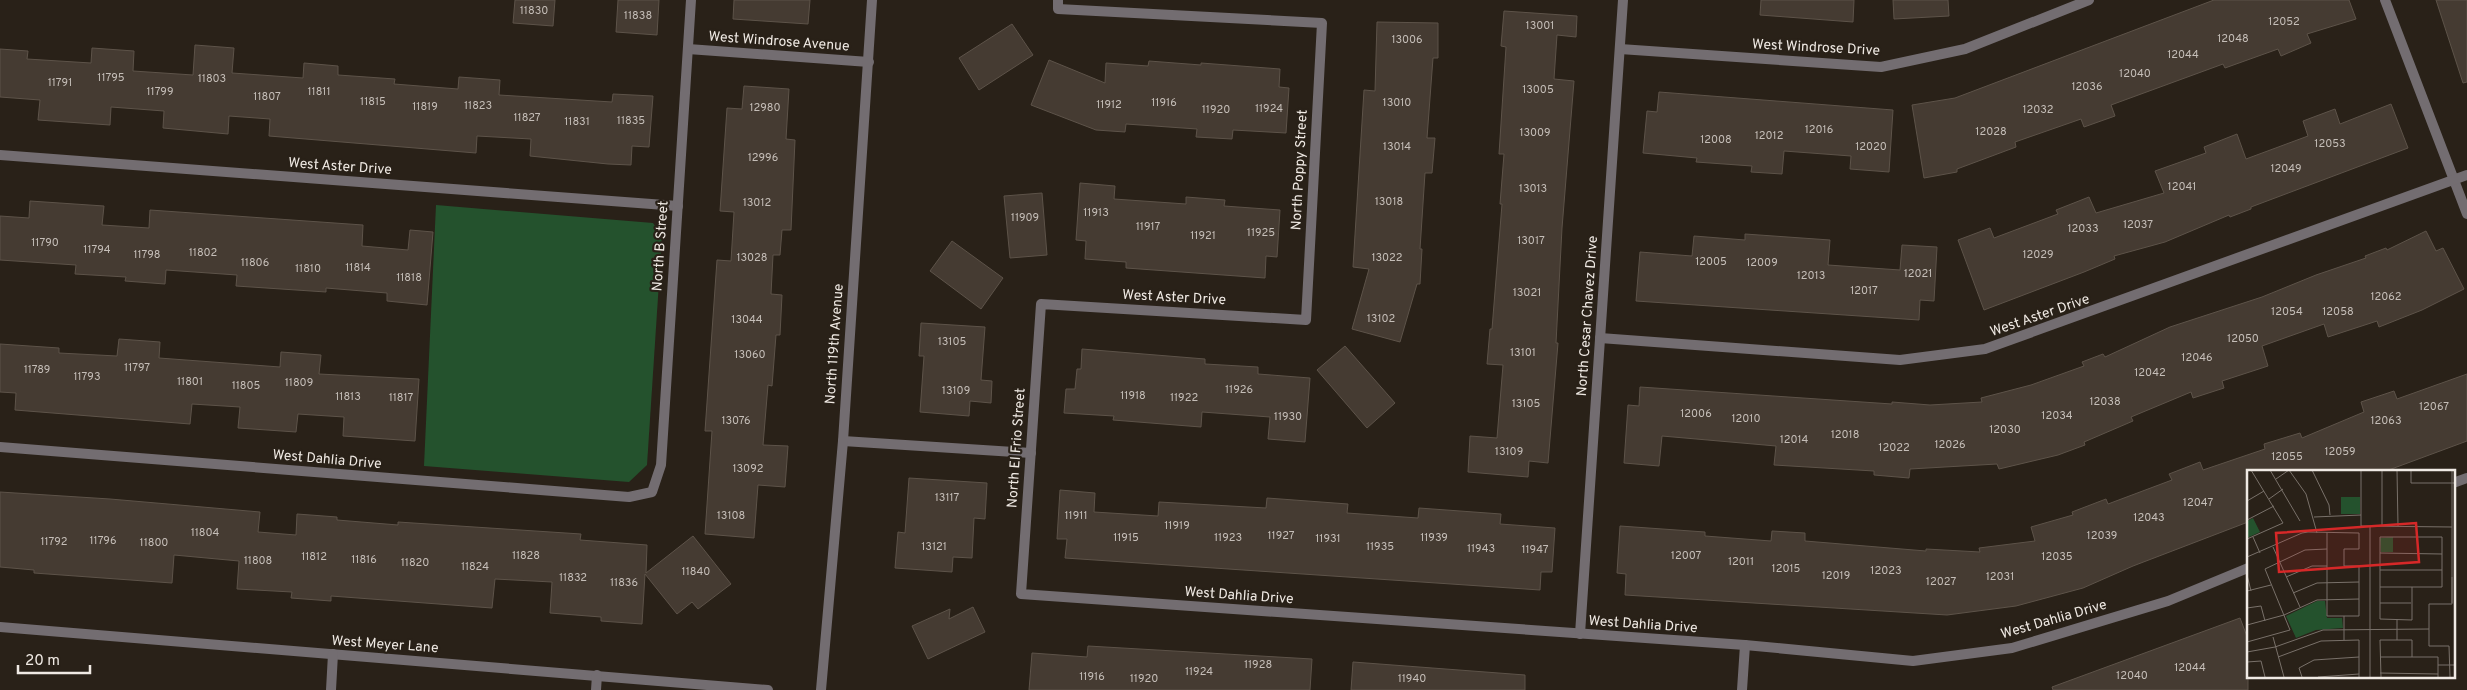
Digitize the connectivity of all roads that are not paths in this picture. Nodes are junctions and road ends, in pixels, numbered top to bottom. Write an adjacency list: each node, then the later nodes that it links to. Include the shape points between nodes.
1 (691, 0): 7 (street, North B Street)
2 (872, 0): 9 (street, North 119th Avenue)
3 (1623, 0): 8 (street, North Cesar Chavez Drive)
4 (2089, 0): 8 (street, West Windrose Drive, via 1965,49 1881,67)
5 (2385, 0): 12 (street)
6 (1058, 4): 16 (street, North Poppy Street, via 1322,23)
7 (688, 49): 9 (street, West Windrose Avenue); 13 (street, North B Street)
8 (1620, 49): 17 (street, North Cesar Chavez Drive)
9 (869, 62): 18 (street, North 119th Avenue)
10 (0, 154): 13 (street, West Aster Drive)
11 (2467, 175): 12 (street, West Aster Drive)
12 (2454, 180): 14 (street); 17 (street, West Aster Drive, via 1985,349 1900,360)
13 (678, 206): 23 (street, North B Street, via 661,465)
14 (2467, 214)
15 (1041, 304): 16 (street, West Aster Drive); 20 (street, North El Frio Street)
16 (1306, 320)
17 (1600, 338): 27 (street, North Cesar Chavez Drive)
18 (842, 441): 20 (street); 34 (street, North 119th Avenue)
19 (0, 447): 23 (street, West Dahlia Drive, via 629,497)
20 (1031, 453): 25 (street, North El Frio Street)
21 (2467, 478): 22 (street)
22 (2454, 483)
23 (652, 492)
24 (2247, 568): 28 (street, West Dahlia Drive, via 2168,601 2012,648 1913,661)
25 (1021, 594): 27 (street, West Dahlia Drive)
26 (0, 627): 29 (street, West Meyer Lane)
27 (1580, 634): 28 (street, West Dahlia Drive)
28 (1745, 645): 35 (street)
29 (333, 654): 30 (street, West Meyer Lane); 31 (street)
30 (597, 674): 32 (street); 33 (street, West Meyer Lane)
31 (331, 690)
32 (596, 690)
33 (768, 690)
34 (821, 690)
35 (1742, 690)

